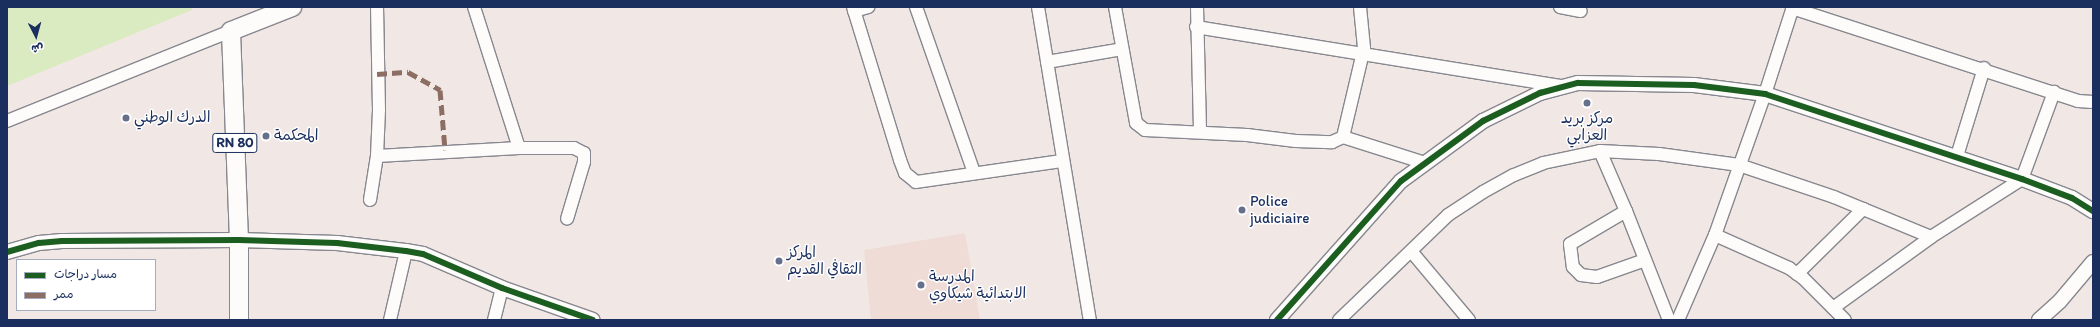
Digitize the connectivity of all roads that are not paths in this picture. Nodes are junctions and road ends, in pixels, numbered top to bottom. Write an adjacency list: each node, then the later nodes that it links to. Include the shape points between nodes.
1 (292, 7): 15 (main road)
2 (377, 7): 29 (street)
3 (474, 7): 27 (street)
4 (868, 7): 12 (street)
5 (916, 7): 34 (street)
6 (1038, 7): 18 (street)
7 (1115, 7): 16 (street)
8 (1197, 7): 14 (street)
9 (1360, 7): 17 (street)
10 (1560, 7): 13 (street)
11 (1793, 8): 19 (street); 22 (street)
12 (854, 9): 34 (street, via 905,173 916,182)
13 (1581, 11)
14 (1196, 28): 17 (street); 25 (street)
15 (231, 30): 24 (street); 43 (main road, RN 80)
16 (1122, 49): 18 (street); 25 (street, via 1136,123 1151,131)
17 (1363, 54): 20 (street); 26 (street)
18 (1047, 62): 31 (street)
19 (1984, 68): 21 (street); 30 (street)
20 (1560, 86): 22 (street, via 1578,83 1687,85); 32 (street, via 1513,105 1483,121)
21 (2054, 92): 23 (street); 35 (street)
22 (1765, 94): 30 (street); 33 (street)
23 (2093, 102)
24 (7, 121)
25 (1200, 132): 26 (street, via 1296,141 1332,142)
26 (1343, 137): 32 (street)
27 (519, 148): 29 (street); 40 (street, via 574,148 584,153 584,162)
28 (1600, 151): 33 (street, via 1659,154); 39 (street); 45 (street, via 1543,163 1514,175 1448,215)
29 (377, 156): 36 (street)
30 (1957, 156): 35 (street)
31 (1062, 161): 34 (street); 56 (street)
32 (1424, 163): 57 (street, via 1401,181)
33 (1739, 166): 37 (street); 41 (street)
34 (974, 173)
35 (2022, 179): 38 (street, via 2072,198); 42 (street)
36 (370, 200)
37 (1864, 209): 42 (street); 49 (street)
38 (2093, 210)
39 (1626, 212): 47 (street); 47 (street, via 1570,244 1569,252 1573,267 1580,275 1597,277)
40 (567, 219)
41 (1715, 235): 49 (street); 61 (street)
42 (1932, 237): 51 (street)
43 (240, 240): 44 (street, via 337,243); 46 (street, via 62,241 39,243); 52 (main road, RN 80)
44 (406, 251): 50 (street, via 423,254); 53 (street)
45 (1411, 251): 58 (street); 59 (street)
46 (7, 252)
47 (1645, 260): 60 (street)
48 (2093, 262): 63 (street, via 2060,301)
49 (1797, 274): 51 (street)
50 (502, 288): 54 (street); 55 (street)
51 (1833, 308): 62 (street)
52 (239, 320)
53 (390, 320)
54 (494, 320)
55 (593, 320)
56 (1090, 320)
57 (1277, 320)
58 (1339, 320)
59 (1469, 320)
60 (1669, 320)
61 (1678, 320)
62 (1845, 320)
63 (2039, 320)

